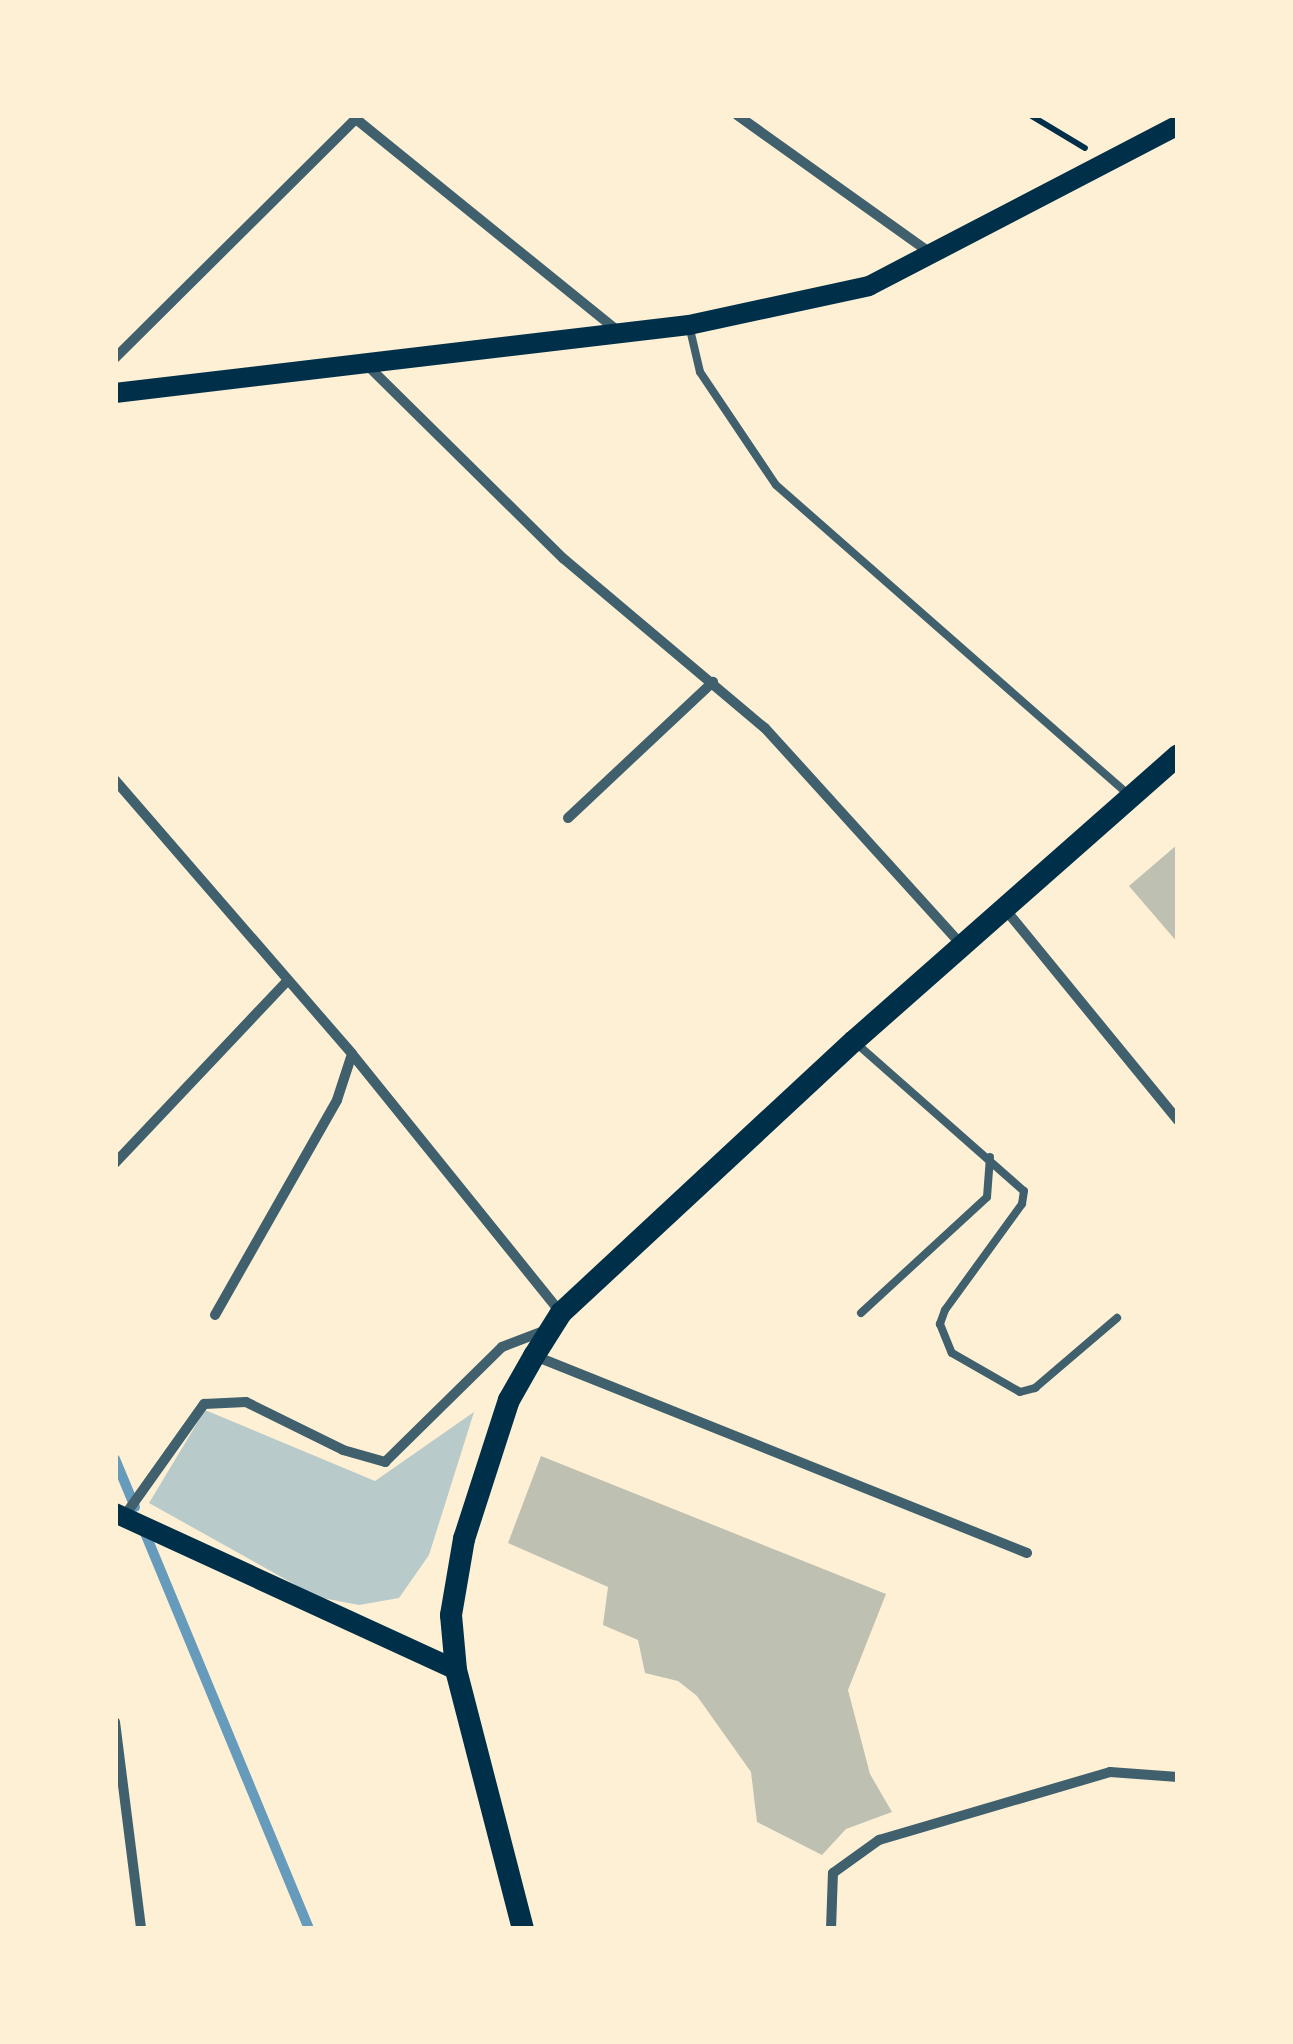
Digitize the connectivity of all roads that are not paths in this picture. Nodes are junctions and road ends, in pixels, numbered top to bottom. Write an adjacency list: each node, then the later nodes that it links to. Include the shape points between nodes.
1 (738, 115): 4 (street)
2 (358, 117): 6 (street); 7 (street)
3 (1178, 126): 4 (main road)
4 (932, 254): 5 (main road, via 869,286)
5 (689, 325): 6 (main road); 13 (lane, via 700,372 776,485)
6 (621, 334): 8 (main road)
7 (115, 358)
8 (366, 364): 9 (main road); 10 (street, via 564,558)
9 (115, 393)
10 (713, 682): 14 (street); 16 (street, via 792,757)
11 (1178, 754): 13 (main road)
12 (115, 780): 17 (street)
13 (1130, 796): 15 (main road)
14 (568, 818)
15 (1005, 909): 16 (main road); 20 (street)
16 (962, 946): 18 (main road)
17 (286, 982): 19 (street); 22 (street)
18 (854, 1042): 21 (lane); 26 (main road)
19 (352, 1054): 24 (street, via 337,1100); 26 (street)
20 (1178, 1120)
21 (990, 1157): 23 (lane, via 986,1198); 25 (lane, via 1020,1182 1022,1204 945,1310 940,1324 952,1354 1006,1388 1035,1388)
22 (115, 1162)
23 (862, 1313)
24 (214, 1315)
25 (1117, 1318)
26 (556, 1320): 27 (main road); 28 (street, via 502,1347 385,1462 343,1450 246,1402 204,1404)
27 (534, 1356): 29 (street); 30 (main road, via 509,1400 464,1539 451,1615)
28 (124, 1515): 30 (main road)
29 (1028, 1553)
30 (456, 1670): 34 (main road)
31 (115, 1722): 33 (street)
32 (1178, 1776): 35 (street, via 1110,1772 879,1840 833,1873)
33 (140, 1929)
34 (523, 1929)
35 (831, 1929)

